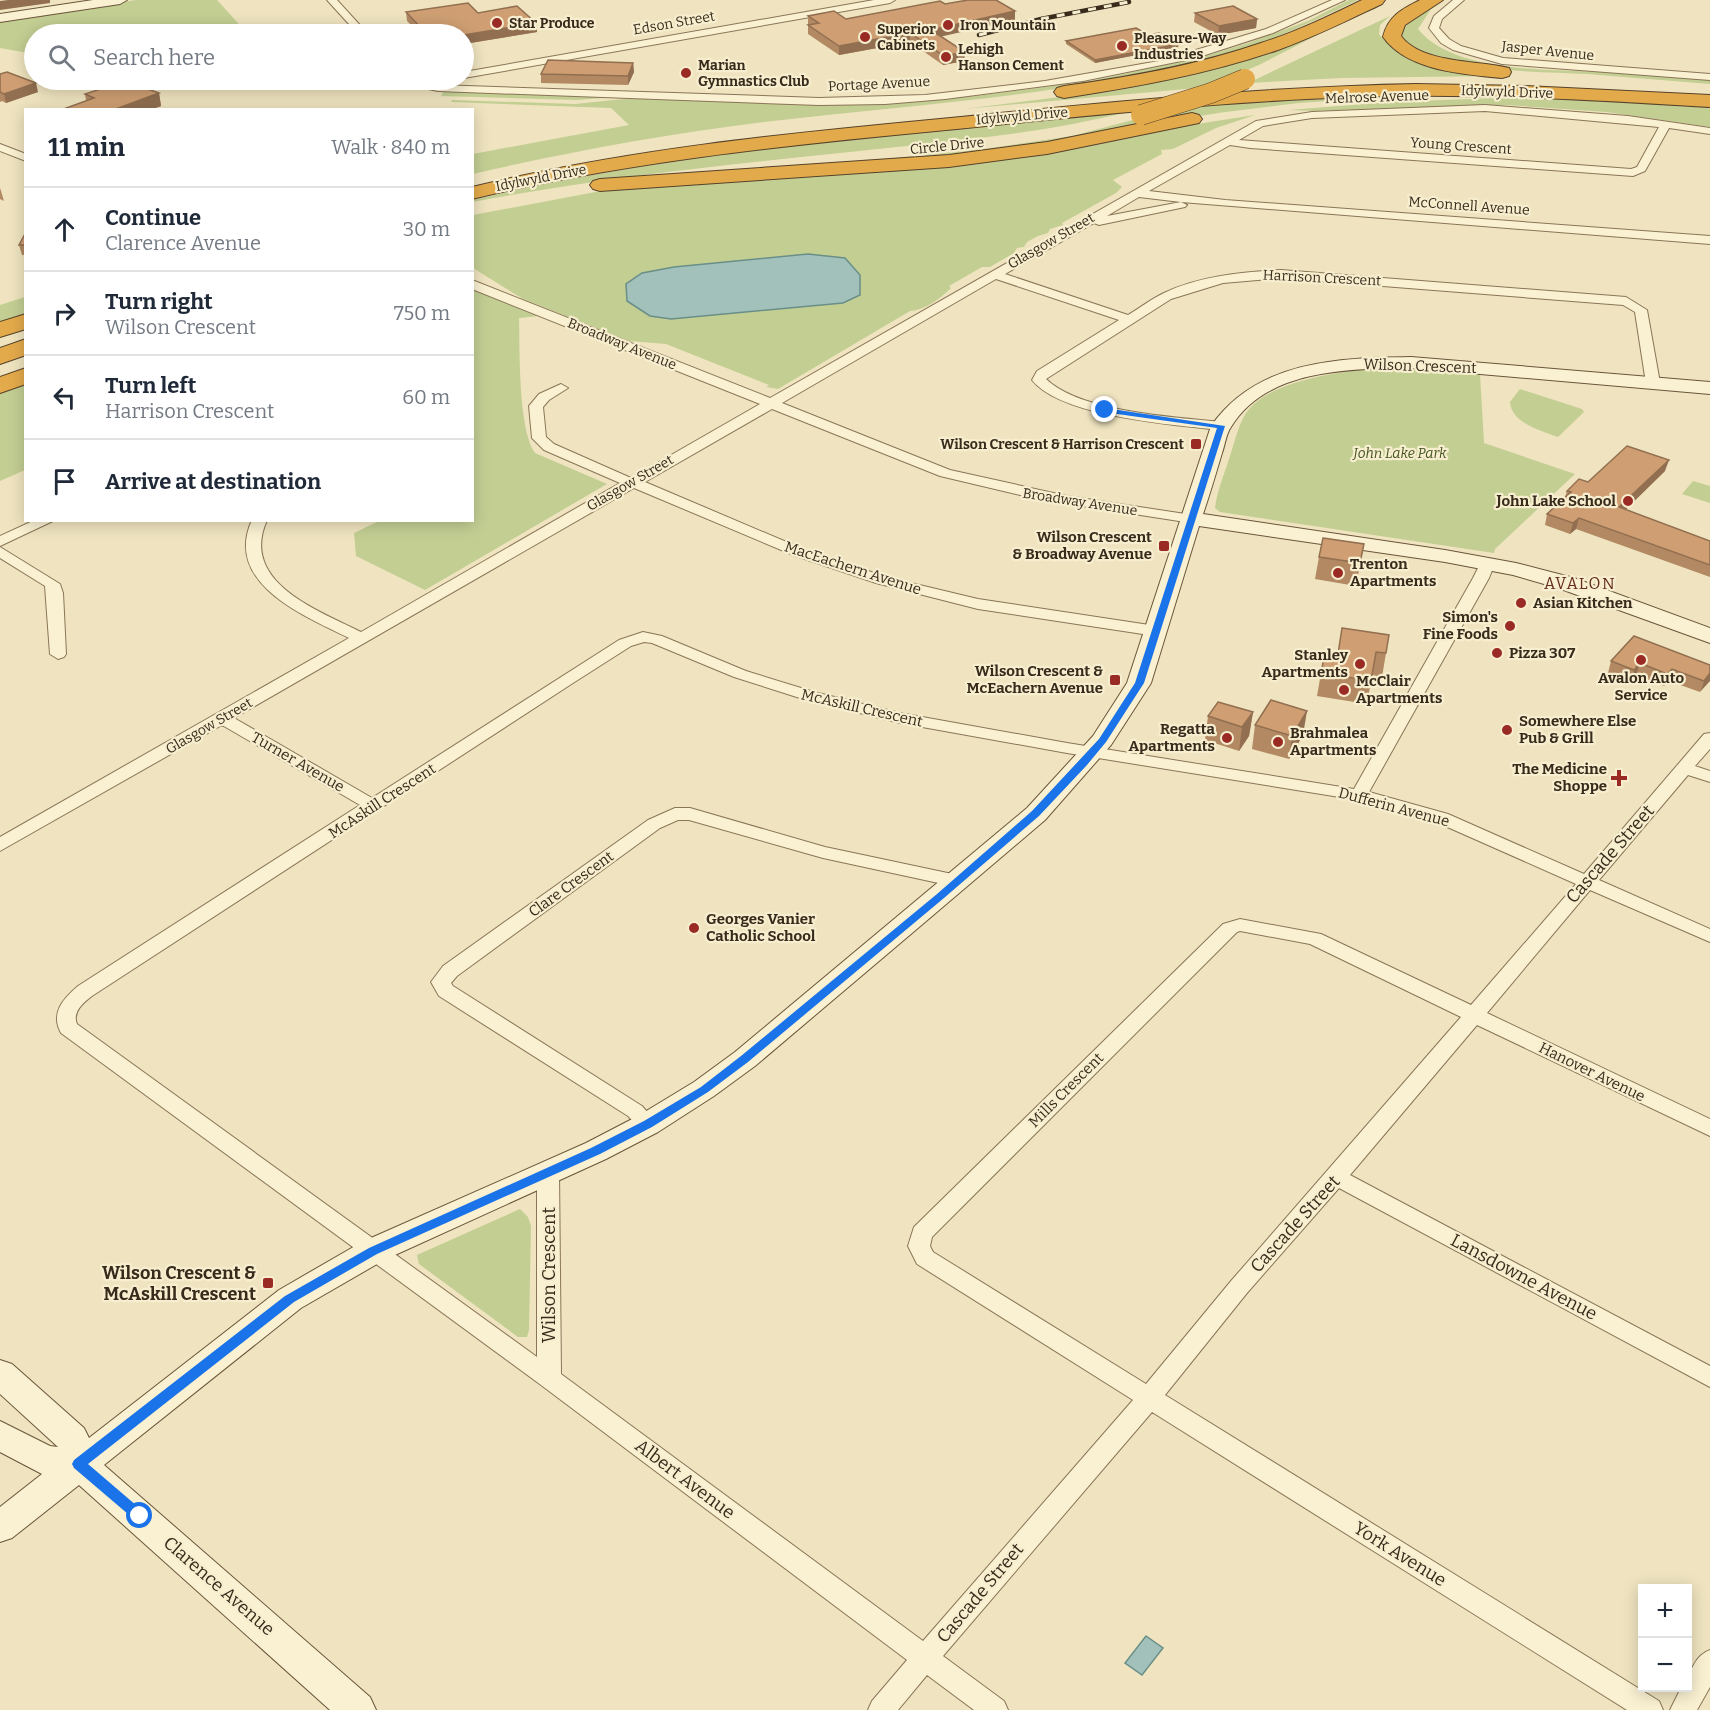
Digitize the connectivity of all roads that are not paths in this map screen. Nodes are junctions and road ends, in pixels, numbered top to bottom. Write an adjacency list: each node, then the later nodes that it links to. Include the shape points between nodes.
1 (120, 0): 10 (street)
2 (332, 0): 11 (street)
3 (890, 0): 16 (street, Edson Street)
4 (1340, 0): 19 (street, Portage Avenue, via 1304,19 1182,59 1090,78 965,94 816,102)
5 (1399, 0): 13 (highway)
6 (1416, 0): 9 (highway)
7 (1434, 0): 18 (highway, via 1401,19 1392,34 1397,44 1426,59 1487,71)
8 (1459, 0): 17 (street, Jasper Avenue, via 1437,18 1434,28 1445,41 1475,55 1530,64)
9 (1378, 9): 25 (highway, via 1244,55 1180,71 1059,93)
10 (0, 18)
11 (354, 24)
12 (1348, 32): 13 (highway)
13 (1317, 44): 14 (highway)
14 (1287, 59)
15 (1266, 69): 30 (highway, Circle Drive, bridge, via 1211,93 1082,128 1008,140 651,176)
16 (474, 73)
17 (1710, 76)
18 (1710, 88): 25 (highway, Idylwyld Drive, via 1491,80 1338,82)
19 (474, 89)
20 (1577, 94): 21 (highway); 30 (highway, via 1409,98 1290,106 949,161); 31 (highway, Idylwyld Drive, via 1358,91 1098,109 723,147)
21 (1710, 101)
22 (1260, 123): 23 (street, Melrose Avenue, via 1312,115 1485,108); 26 (street, Glasgow Street)
23 (1666, 124): 24 (street, Melrose Avenue); 26 (street, Young Crescent, via 1641,169 1633,173)
24 (1710, 131)
25 (732, 134): 29 (highway, via 623,150)
26 (1226, 141): 32 (street, Glasgow Street)
27 (0, 147): 28 (street)
28 (24, 157)
29 (474, 180)
30 (598, 185): 34 (highway, Circle Drive)
31 (474, 193)
32 (1135, 193): 33 (street, McConnell Avenue); 35 (street, Glasgow Street)
33 (1225, 203): 35 (street, McConnell Avenue, via 1153,209); 36 (street, McConnell Avenue)
34 (474, 208)
35 (1072, 229): 37 (street, Glasgow Street)
36 (1710, 240)
37 (993, 274): 39 (street); 53 (street, Glasgow Street)
38 (474, 285): 53 (street, Broadway Avenue)
39 (1128, 319): 49 (street, Harrison Crescent, via 1186,288 1248,275 1311,275 1610,298 1641,310); 54 (street, Harrison Crescent, via 1042,374 1041,384 1050,391 1105,410)
40 (24, 322): 41 (highway)
41 (0, 330)
42 (24, 334): 43 (highway)
43 (0, 344)
44 (24, 347): 45 (highway)
45 (0, 357)
46 (24, 363): 47 (highway)
47 (0, 372)
48 (24, 376): 50 (highway)
49 (1653, 383): 52 (street, Wilson Crescent); 54 (street, Wilson Crescent, via 1417,363 1357,363 1274,383 1250,396)
50 (0, 386)
51 (561, 388): 55 (street, MacEachern Avenue, via 536,406 539,438 549,447)
52 (1710, 388)
53 (769, 402): 55 (street, Glasgow Street); 56 (street, Broadway Avenue, via 909,461 996,488)
54 (1221, 426): 56 (street, Wilson Crescent)
55 (630, 483): 62 (street, MacEachern Avenue, via 798,552 899,585 978,604); 64 (street, Glasgow Street)
56 (1192, 519): 61 (street, Broadway Avenue); 62 (street, Wilson Crescent)
57 (44, 522): 59 (street)
58 (259, 522): 64 (street, via 252,542 254,560 263,578 297,604)
59 (0, 543)
60 (0, 551): 65 (street, via 52,584 56,593)
61 (1487, 563): 63 (street, Broadway Avenue, via 1566,583); 71 (street)
62 (1156, 632): 68 (street, Wilson Crescent, via 1136,690)
63 (1710, 636)
64 (361, 638): 66 (street, Glasgow Street)
65 (58, 654)
66 (223, 719): 72 (street, Turner Avenue); 73 (street, Glasgow Street)
67 (1710, 738): 69 (street, Cascade Street)
68 (1093, 752): 71 (street, Dufferin Avenue); 72 (street, McAskill Crescent, via 900,718 808,696 740,674 667,642 643,637 625,643); 74 (street, Wilson Crescent, via 1036,814)
69 (1685, 768): 70 (street); 75 (street, Cascade Street)
70 (1710, 777)
71 (1359, 795): 75 (street, Dufferin Avenue, via 1442,818)
72 (374, 806): 82 (street, McAskill Crescent, via 86,991 71,1003 65,1019 68,1028)
73 (0, 845)
74 (957, 881): 78 (street, Wilson Crescent, via 745,1059); 78 (street, Clare Crescent, via 823,852 690,814 675,814 644,831 450,971 441,982 446,991 635,1111)
75 (1587, 882): 76 (street, Dufferin Avenue); 77 (street, Cascade Street)
76 (1710, 936)
77 (1474, 1015): 79 (street, Hanover Avenue); 81 (street, Cascade Street); 86 (street, Mills Crescent, via 1314,938 1240,925 1230,928 922,1233 919,1246 925,1258)
78 (648, 1124): 80 (street, Wilson Crescent)
79 (1710, 1128)
80 (548, 1172): 82 (street, Wilson Crescent); 85 (street, Wilson Crescent)
81 (1337, 1177): 84 (street, Lansdowne Avenue); 86 (street, Cascade Street, via 1239,1287)
82 (373, 1251): 85 (street, Albert Avenue); 88 (street, Wilson Crescent, via 290,1299)
83 (0, 1374): 88 (street, via 72,1438)
84 (1710, 1377)
85 (549, 1378): 90 (street, Albert Avenue)
86 (1150, 1398): 90 (street, Cascade Street); 95 (street, York Avenue)
87 (0, 1435): 88 (street, via 44,1460)
88 (79, 1464): 89 (street, Wilson Crescent); 92 (street, Clarence Avenue)
89 (4, 1514)
90 (924, 1658): 93 (street, Cascade Street); 94 (street, Albert Avenue)
91 (1710, 1662): 96 (street)
92 (357, 1710)
93 (881, 1710)
94 (995, 1710)
95 (1650, 1710)
96 (1683, 1710)

